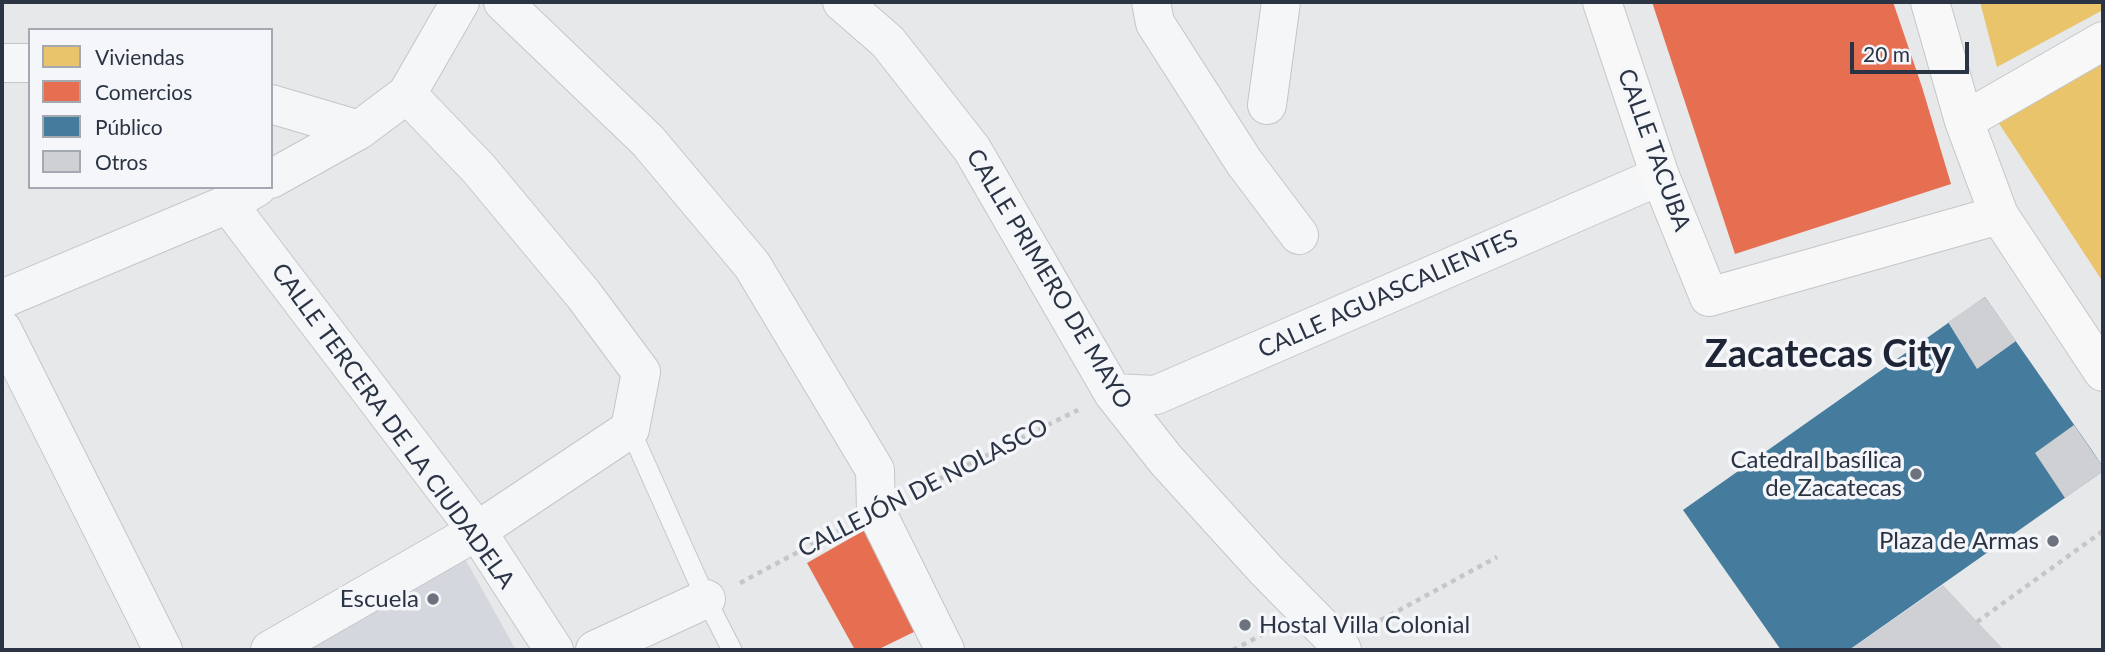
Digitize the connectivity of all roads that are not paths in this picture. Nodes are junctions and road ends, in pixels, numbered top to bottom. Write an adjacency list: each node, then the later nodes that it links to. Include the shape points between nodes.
1 (460, 2): 11 (street)
2 (503, 2): 34 (street, via 648,141 752,265 875,470 876,511)
3 (842, 2): 24 (street, CALLE PRIMERO DE MAYO, via 888,42 972,149)
4 (1151, 2): 20 (street, via 1162,35 1244,162)
5 (1281, 2): 13 (street)
6 (1602, 2): 16 (street, CALLE TACUBA)
7 (1930, 2): 14 (street)
8 (2103, 41): 14 (street)
9 (2, 63): 10 (street)
10 (28, 63)
11 (407, 94): 15 (street); 25 (street, via 479,169 641,372)
12 (273, 105): 15 (street)
13 (1267, 105)
14 (1964, 121): 19 (street)
15 (359, 130): 17 (street)
16 (1660, 176): 19 (street, CALLE TACUBA, via 1709,297); 24 (street, CALLE AGUASCALIENTES, via 1156,395)
17 (273, 178)
18 (243, 195): 21 (street); 26 (street, CALLE TERCERA DE LA CIUDADELA)
19 (1999, 215): 23 (street)
20 (1299, 235)
21 (2, 299)
22 (2, 329): 29 (street)
23 (2103, 372)
24 (1113, 393): 28 (street, CALLE PRIMERO DE MAYO, via 1166,460)
25 (630, 429): 26 (street); 27 (lane)
26 (477, 531): 30 (street); 31 (street, CALLE TERCERA DE LA CIUDADELA)
27 (720, 592): 32 (street); 33 (lane)
28 (1340, 647)
29 (163, 650)
30 (270, 650)
31 (554, 650)
32 (595, 650)
33 (732, 650)
34 (945, 650)

